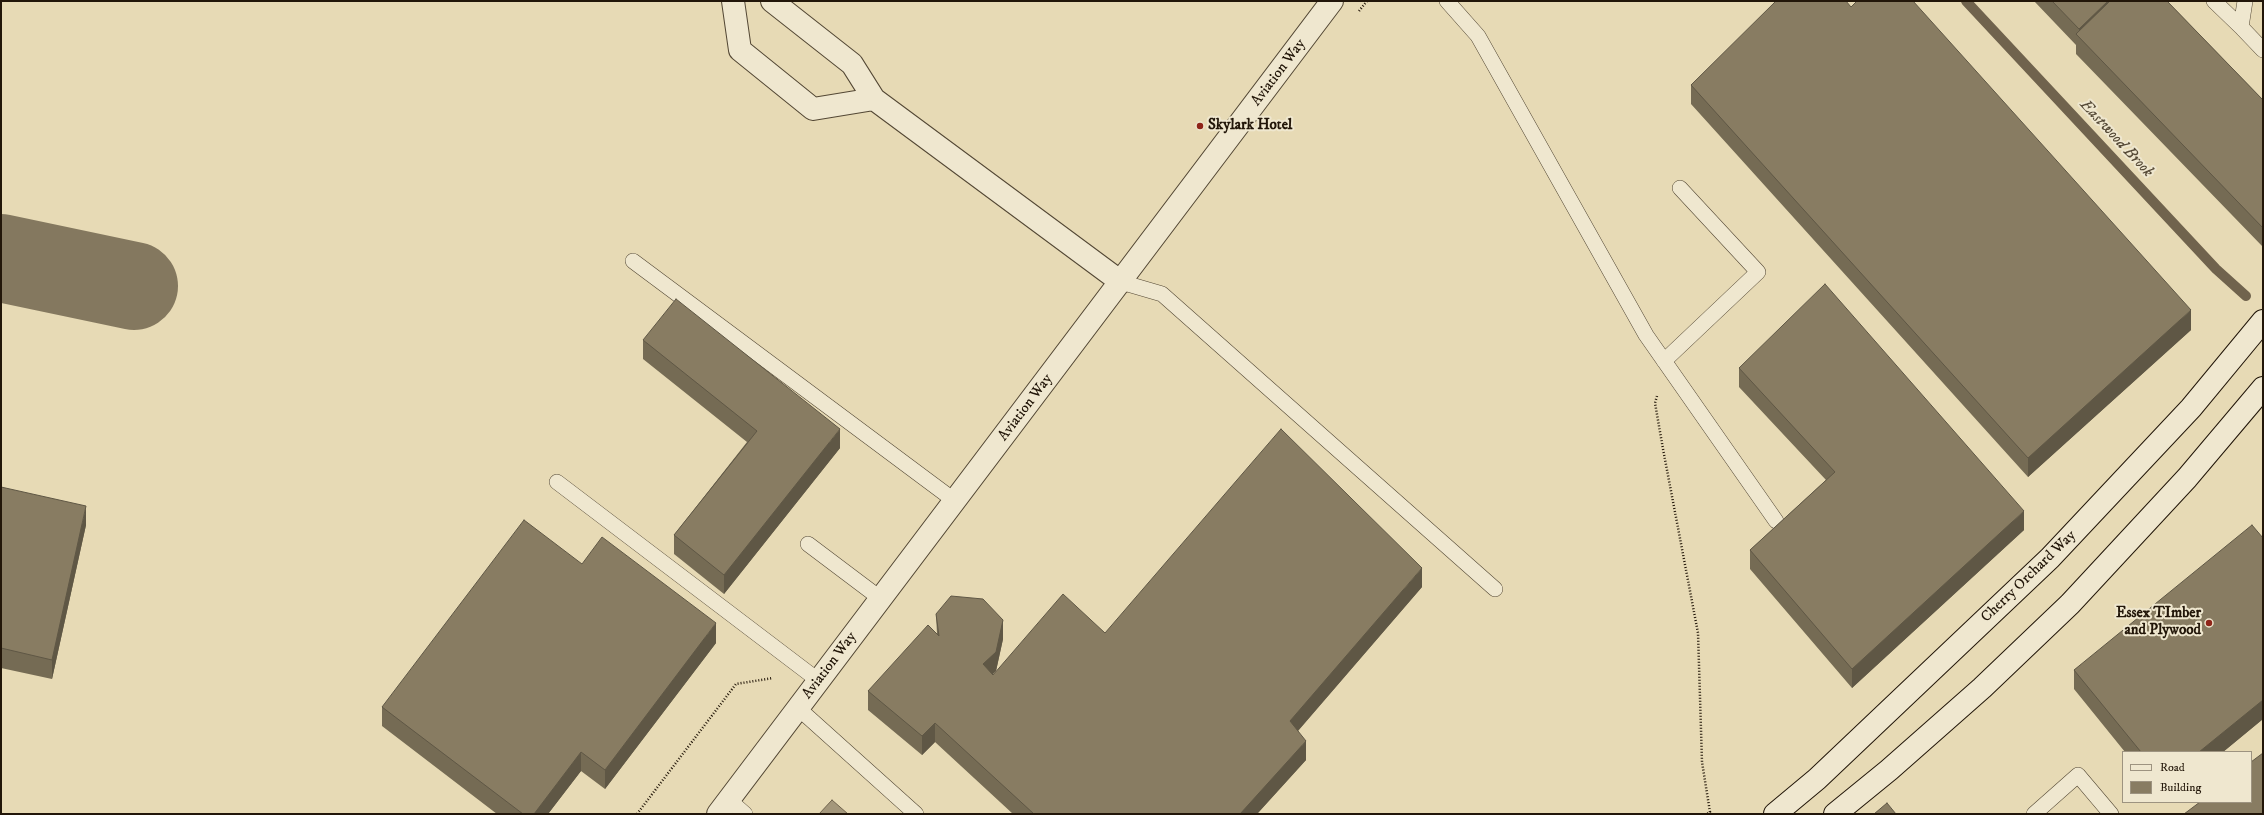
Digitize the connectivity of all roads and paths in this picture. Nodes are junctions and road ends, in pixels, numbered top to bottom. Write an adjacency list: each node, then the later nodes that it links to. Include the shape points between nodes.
1 (733, 1): 9 (street, via 740,50 813,109)
2 (772, 1): 9 (street, via 852,64)
3 (1332, 1): 12 (street, Aviation Way)
4 (1447, 1): 14 (lane, via 1478,36 1646,335)
5 (2214, 1): 7 (lane)
6 (2244, 1): 7 (lane)
7 (2241, 27): 8 (lane)
8 (2263, 50)
9 (874, 99): 12 (street)
10 (1680, 188): 14 (lane, via 1758,272)
11 (633, 261): 17 (lane)
12 (1121, 282): 17 (street, Aviation Way); 20 (lane, via 1162,294)
13 (2263, 321): 28 (street, Cherry Orchard Way, via 2191,408 2050,558 1817,779)
14 (1664, 361): 18 (lane); 27 (path, via 1656,403 1698,633 1702,762 1710,812)
15 (2263, 388): 29 (street, via 2188,478 2070,604 1976,693)
16 (557, 482): 22 (lane)
17 (955, 501): 21 (street, Aviation Way)
18 (1776, 521)
19 (808, 544): 21 (lane)
20 (1495, 589)
21 (881, 599): 22 (street, Aviation Way)
22 (819, 681): 23 (street, Aviation Way)
23 (798, 708): 24 (street, Aviation Way); 26 (lane)
24 (724, 807): 25 (lane)
25 (745, 814)
26 (916, 814)
27 (1707, 814)
28 (1775, 814)
29 (1835, 814)
30 (2034, 814): 31 (lane, via 2078,775)
31 (2111, 814)

